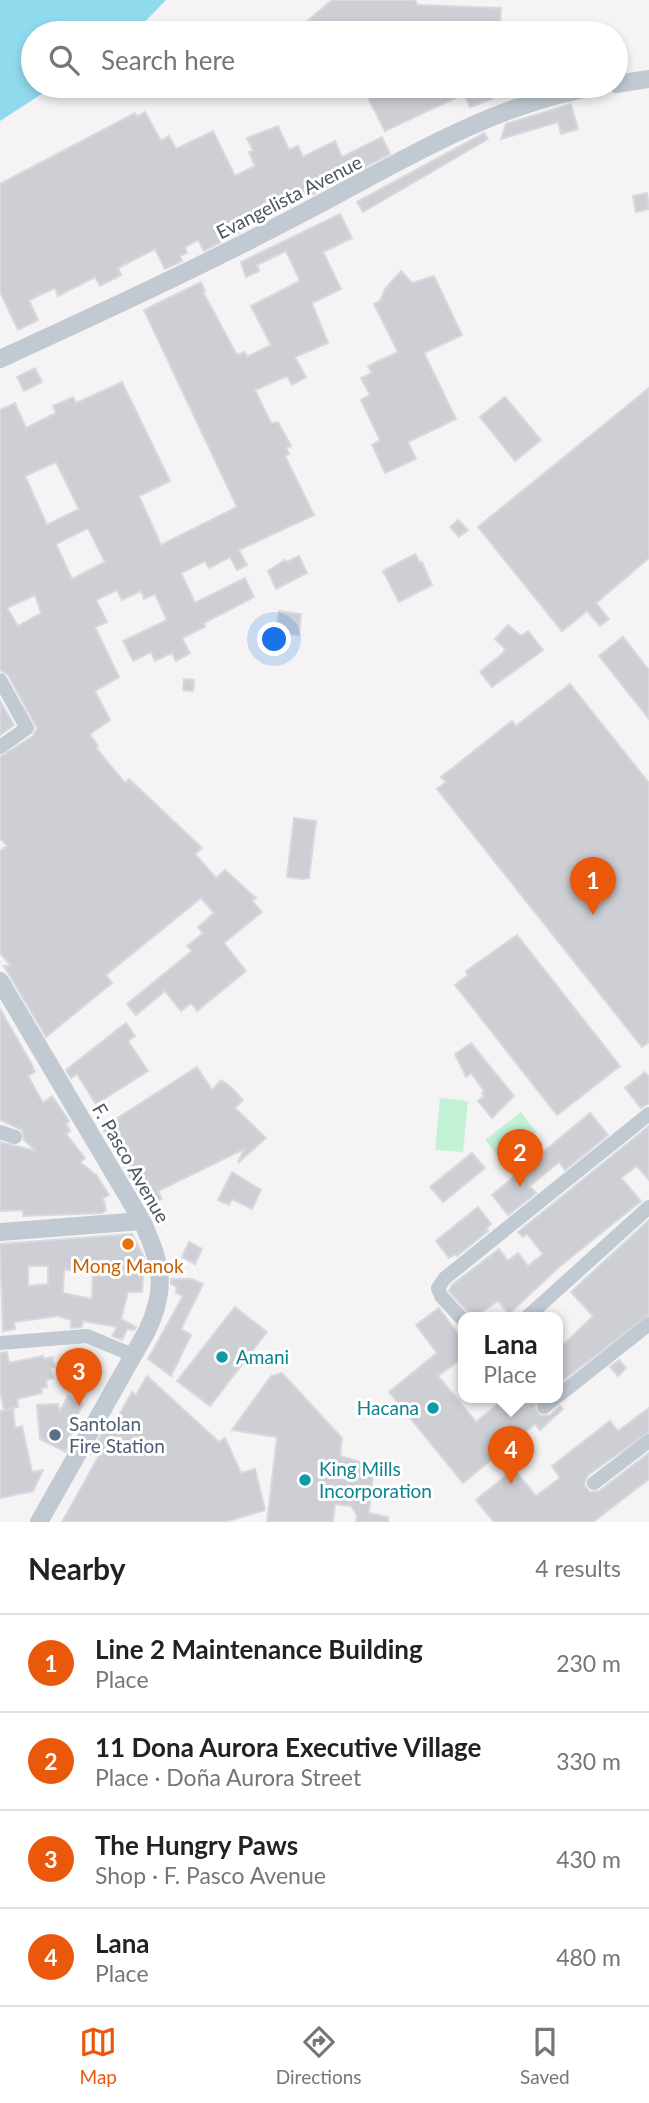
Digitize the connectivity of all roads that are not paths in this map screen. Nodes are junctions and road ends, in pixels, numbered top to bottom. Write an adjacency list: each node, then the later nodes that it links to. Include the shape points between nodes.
1 (649, 79): 2 (street)
2 (628, 82)
3 (542, 98): 4 (street, Evangelista Avenue, via 487,118 200,266)
4 (0, 359)
5 (2, 689): 6 (street, via 27,728)
6 (0, 747)
7 (0, 981): 12 (street, F. Pasco Avenue)
8 (649, 1114): 15 (street, via 458,1266 439,1288 441,1297)
9 (0, 1132): 10 (street)
10 (15, 1137)
11 (649, 1207): 14 (street)
12 (142, 1221): 13 (street); 18 (street, F. Pasco Avenue, via 160,1263 161,1286 157,1309)
13 (0, 1232)
14 (533, 1312)
15 (458, 1315)
16 (649, 1324): 19 (street)
17 (0, 1343): 18 (street, via 87,1336)
18 (135, 1356): 22 (street, F. Pasco Avenue)
19 (563, 1391)
20 (649, 1441): 21 (street)
21 (594, 1483)
22 (39, 1522)

